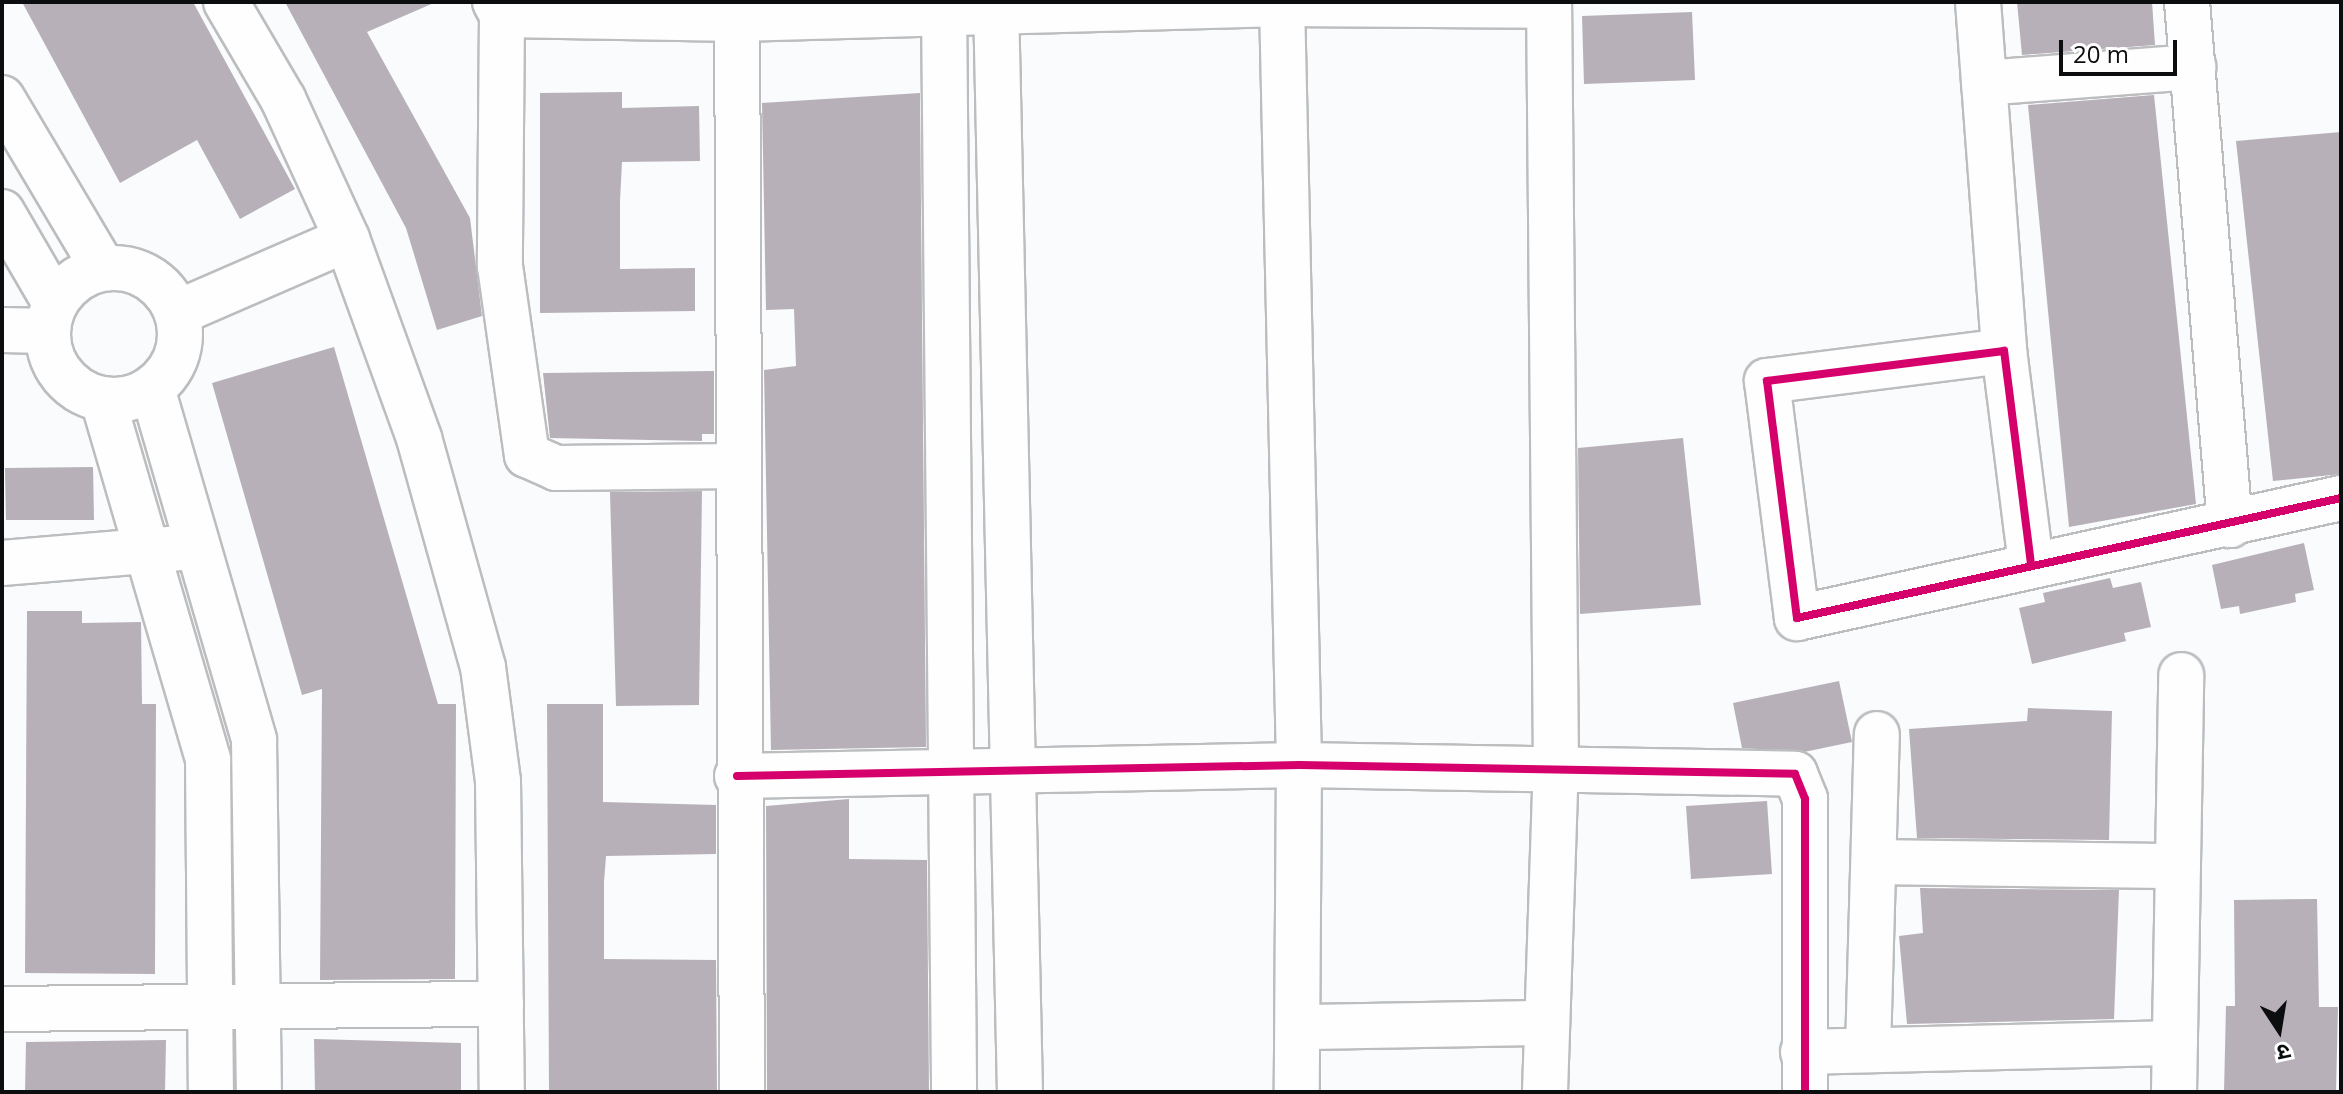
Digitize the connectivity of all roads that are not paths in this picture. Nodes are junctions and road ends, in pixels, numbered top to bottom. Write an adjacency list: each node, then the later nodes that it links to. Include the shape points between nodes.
1 (226, 2): 14 (street, via 283,99)
2 (1978, 2): 11 (street)
3 (2187, 2): 10 (street)
4 (1282, 3): 5 (street); 8 (street); 31 (street)
5 (1549, 4): 32 (street)
6 (500, 6): 9 (street); 22 (street, via 500,266 527,455 556,468)
7 (944, 6): 8 (street); 9 (street); 34 (street)
8 (996, 6): 33 (street)
9 (738, 10): 22 (street)
10 (2193, 67): 11 (street); 24 (street)
11 (1984, 83): 19 (street)
12 (2, 98): 15 (street)
13 (2, 212): 17 (street)
14 (347, 239): 16 (street); 38 (street, via 419,438 483,667 498,781)
15 (103, 268): 16 (street, via 134,270 161,286); 17 (street, via 74,280)
16 (177, 313): 20 (street, via 178,355)
17 (51, 317): 18 (street); 21 (street, via 61,375)
18 (2, 330)
19 (2004, 351): 28 (street); 28 (street, via 1767,381 1797,618)
20 (152, 388): 21 (street); 25 (street)
21 (103, 400): 26 (street)
22 (737, 466): 35 (street)
23 (2341, 498): 24 (street)
24 (2230, 525): 28 (street)
25 (201, 544): 26 (street); 41 (street, via 254,740)
26 (153, 553): 27 (street); 40 (street, via 208,760)
27 (2, 563)
28 (2031, 564)
29 (2181, 675): 37 (street)
30 (1877, 734): 36 (street)
31 (1299, 765): 32 (street); 33 (street); 43 (street)
32 (1556, 767): 42 (street); 46 (street, via 1795,774 1805,799)
33 (1017, 768): 34 (street); 52 (street)
34 (952, 772): 35 (street); 51 (street)
35 (737, 776): 50 (street)
36 (1876, 862): 37 (street); 45 (street)
37 (2178, 866): 44 (street)
38 (501, 1004): 41 (street); 49 (street)
39 (2, 1009): 40 (street)
40 (210, 1011): 41 (street); 47 (street)
41 (259, 1011): 48 (street)
42 (1543, 1023): 43 (street); 54 (street)
43 (1302, 1027): 53 (street)
44 (2175, 1043): 45 (street); 55 (street)
45 (1868, 1050): 46 (street)
46 (1804, 1072)
47 (211, 1092)
48 (259, 1092)
49 (502, 1092)
50 (742, 1092)
51 (954, 1092)
52 (1020, 1092)
53 (1297, 1092)
54 (1545, 1092)
55 (2174, 1092)

